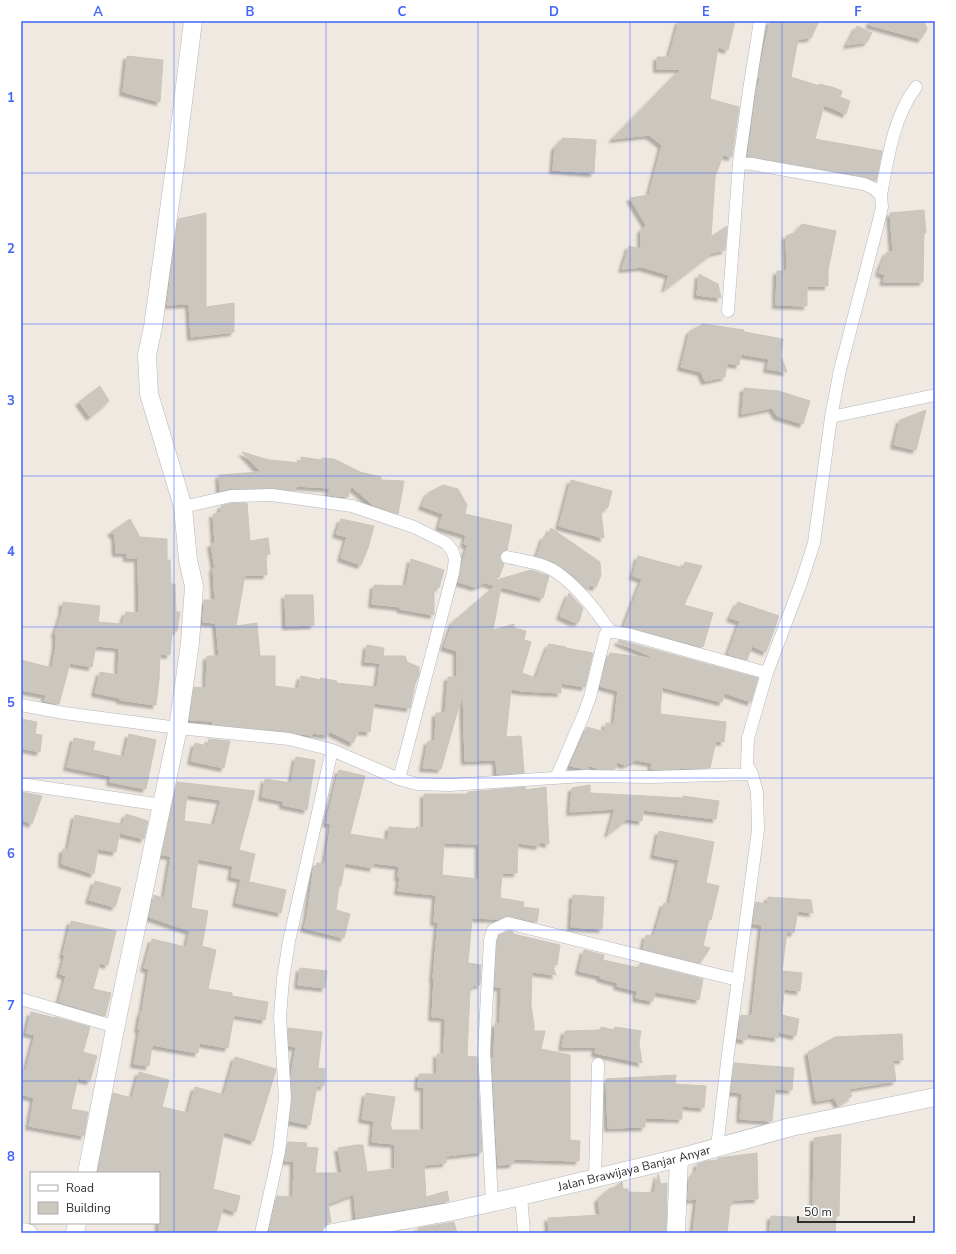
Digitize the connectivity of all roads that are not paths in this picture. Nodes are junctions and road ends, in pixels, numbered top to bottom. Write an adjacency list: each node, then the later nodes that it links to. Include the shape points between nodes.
1 (193, 21): 9 (street, via 153,327 147,355 149,394)
2 (760, 21): 4 (street)
3 (916, 86): 5 (street, via 906,100 894,134)
4 (739, 163): 5 (street, via 864,184); 6 (street)
5 (881, 195): 8 (street, via 882,207 840,370)
6 (728, 311)
7 (935, 395): 8 (street)
8 (831, 417): 12 (street, via 814,544)
9 (183, 507): 14 (street, via 188,560 194,586 190,644); 18 (street, via 231,496 272,495 352,506 414,527 440,539 452,550 455,559 453,573)
10 (507, 557): 11 (street, via 547,567 563,578 586,599)
11 (610, 631): 12 (street); 17 (street, via 605,635 590,697)
12 (767, 673): 16 (street, via 748,738 747,766)
13 (21, 705): 14 (street)
14 (178, 728): 15 (street, via 289,739); 20 (street)
15 (332, 750): 18 (street); 34 (street, via 282,979 280,1017 285,1098 279,1152)
16 (752, 774): 17 (street); 21 (street, via 757,792 758,830)
17 (556, 778): 18 (street, via 450,785 417,784)
18 (399, 779)
19 (21, 784): 20 (street)
20 (162, 806): 23 (street)
21 (738, 980): 26 (street); 31 (street, via 508,923 493,930 490,940 484,1050)
22 (21, 1000): 23 (street)
23 (116, 1027): 28 (street)
24 (598, 1064): 29 (street)
25 (935, 1097): 26 (street, Jalan Brawijaya Banjar Anyar, via 791,1127)
26 (717, 1147): 27 (street, Jalan Brawijaya Banjar Anyar)
27 (679, 1158): 29 (street, Jalan Brawijaya Banjar Anyar); 37 (street)
28 (87, 1172)
29 (595, 1178): 30 (street, Jalan Brawijaya Banjar Anyar)
30 (521, 1196): 31 (street, Jalan Brawijaya Banjar Anyar); 36 (street)
31 (492, 1202): 35 (street, Jalan Brawijaya Banjar Anyar)
32 (21, 1232): 33 (street)
33 (28, 1233)
34 (261, 1233)
35 (332, 1233)
36 (524, 1233)
37 (676, 1233)

